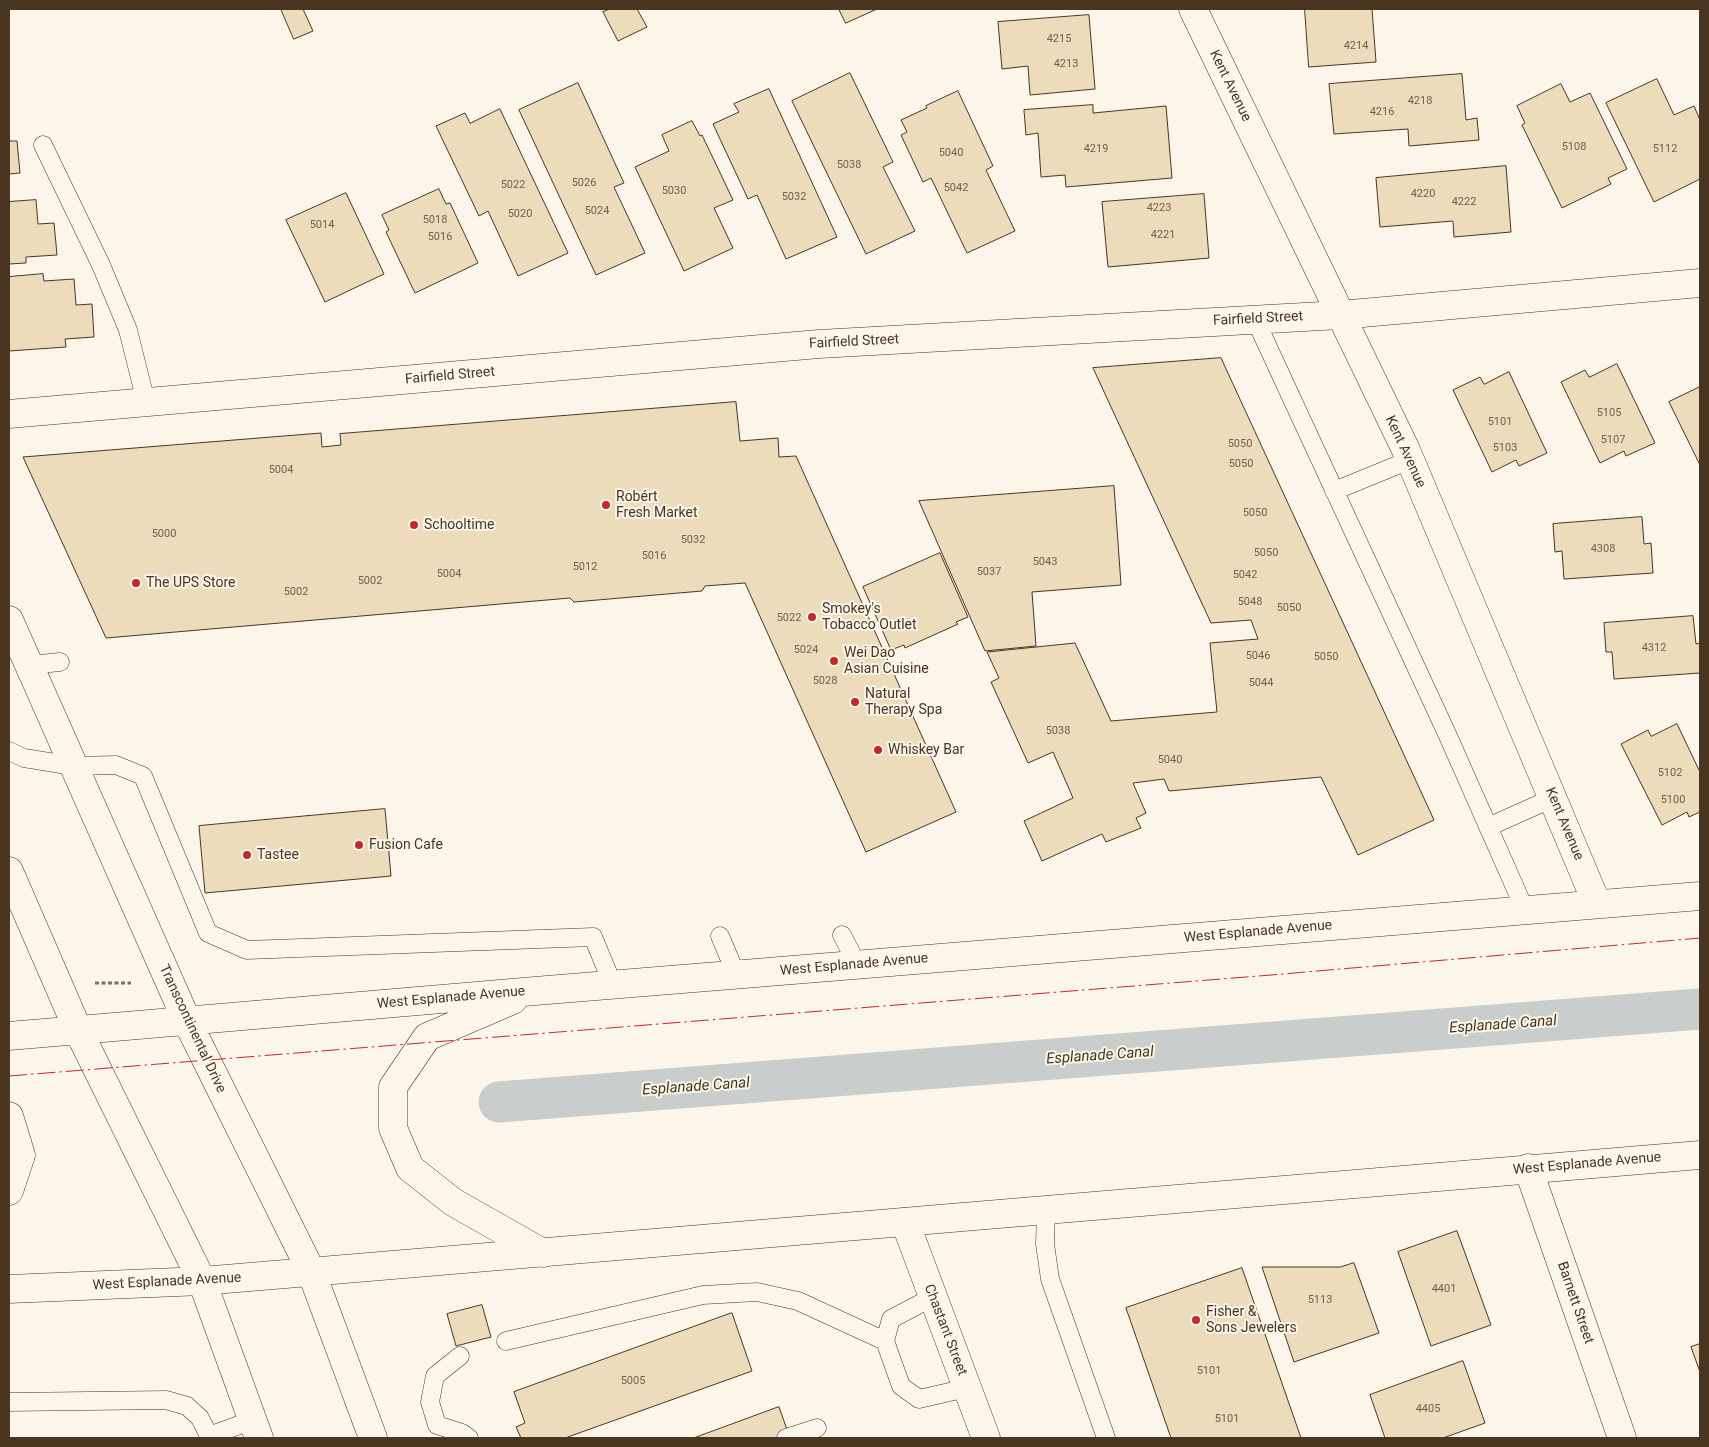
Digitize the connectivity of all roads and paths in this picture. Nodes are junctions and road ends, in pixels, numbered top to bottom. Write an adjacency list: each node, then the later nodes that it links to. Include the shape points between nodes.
1 (1193, 9): 4 (street, Kent Avenue)
2 (43, 145): 6 (lane, via 101,265 128,330)
3 (1700, 282): 4 (street, Fairfield Street)
4 (1340, 315): 5 (street, Fairfield Street); 8 (street, Kent Avenue)
5 (1255, 319): 6 (street, Fairfield Street, via 819,344); 9 (lane)
6 (146, 402): 7 (street, Fairfield Street)
7 (9, 414)
8 (1410, 460): 9 (lane); 15 (street, Kent Avenue)
9 (1334, 491): 16 (lane)
10 (9, 620): 11 (street, Transcontinental Drive)
11 (19, 650): 12 (lane); 14 (street, Transcontinental Drive)
12 (60, 662)
13 (9, 751): 14 (lane, via 24,758)
14 (74, 766): 27 (lane, via 116,765 142,776 208,933 247,950 593,937); 29 (street, Transcontinental Drive)
15 (1552, 798): 16 (lane); 19 (street, Kent Avenue)
16 (1488, 826): 20 (lane)
17 (9, 871): 30 (street)
18 (1700, 896): 19 (street, West Esplanade Avenue)
19 (1597, 904): 20 (street, West Esplanade Avenue)
20 (1525, 910): 23 (street, West Esplanade Avenue)
21 (842, 935): 23 (lane)
22 (720, 936): 24 (lane)
23 (857, 964): 24 (street, West Esplanade Avenue)
24 (736, 974): 27 (street, West Esplanade Avenue)
25 (91, 983): 26 (path)
26 (137, 983)
27 (612, 984): 28 (street, West Esplanade Avenue)
28 (535, 991): 29 (street, West Esplanade Avenue); 38 (street, via 427,1037 393,1087 393,1128 410,1168 453,1202)
29 (187, 1021): 30 (street, West Esplanade Avenue); 39 (street, Transcontinental Drive)
30 (78, 1030): 31 (street, West Esplanade Avenue); 40 (street)
31 (9, 1036)
32 (9, 1116): 35 (street, via 21,1155)
33 (1700, 1155): 34 (street, West Esplanade Avenue)
34 (1528, 1168): 36 (street, West Esplanade Avenue); 56 (street, Barnett Street)
35 (9, 1191)
36 (1046, 1210): 37 (street, West Esplanade Avenue); 55 (lane, via 1045,1244 1050,1279)
37 (904, 1222): 38 (street, West Esplanade Avenue); 42 (street, Chastant Street)
38 (542, 1253): 39 (street, West Esplanade Avenue)
39 (311, 1271): 40 (street, West Esplanade Avenue); 51 (street, Transcontinental Drive)
40 (202, 1281): 41 (street, West Esplanade Avenue); 49 (street)
41 (9, 1289)
42 (933, 1297): 44 (lane, via 891,1319); 46 (street, Chastant Street)
43 (506, 1341): 44 (lane, via 703,1295 757,1292 798,1301)
44 (884, 1341): 46 (lane, via 901,1386 919,1399)
45 (460, 1356): 52 (lane, via 434,1376 430,1402 437,1425)
46 (967, 1388): 54 (street, Chastant Street)
47 (9, 1402): 50 (lane, via 166,1400 187,1406 200,1418)
48 (817, 1428): 53 (lane)
49 (256, 1429): 50 (lane)
50 (209, 1437)
51 (373, 1438)
52 (468, 1438)
53 (786, 1438)
54 (986, 1438)
55 (1106, 1438)
56 (1622, 1438)

